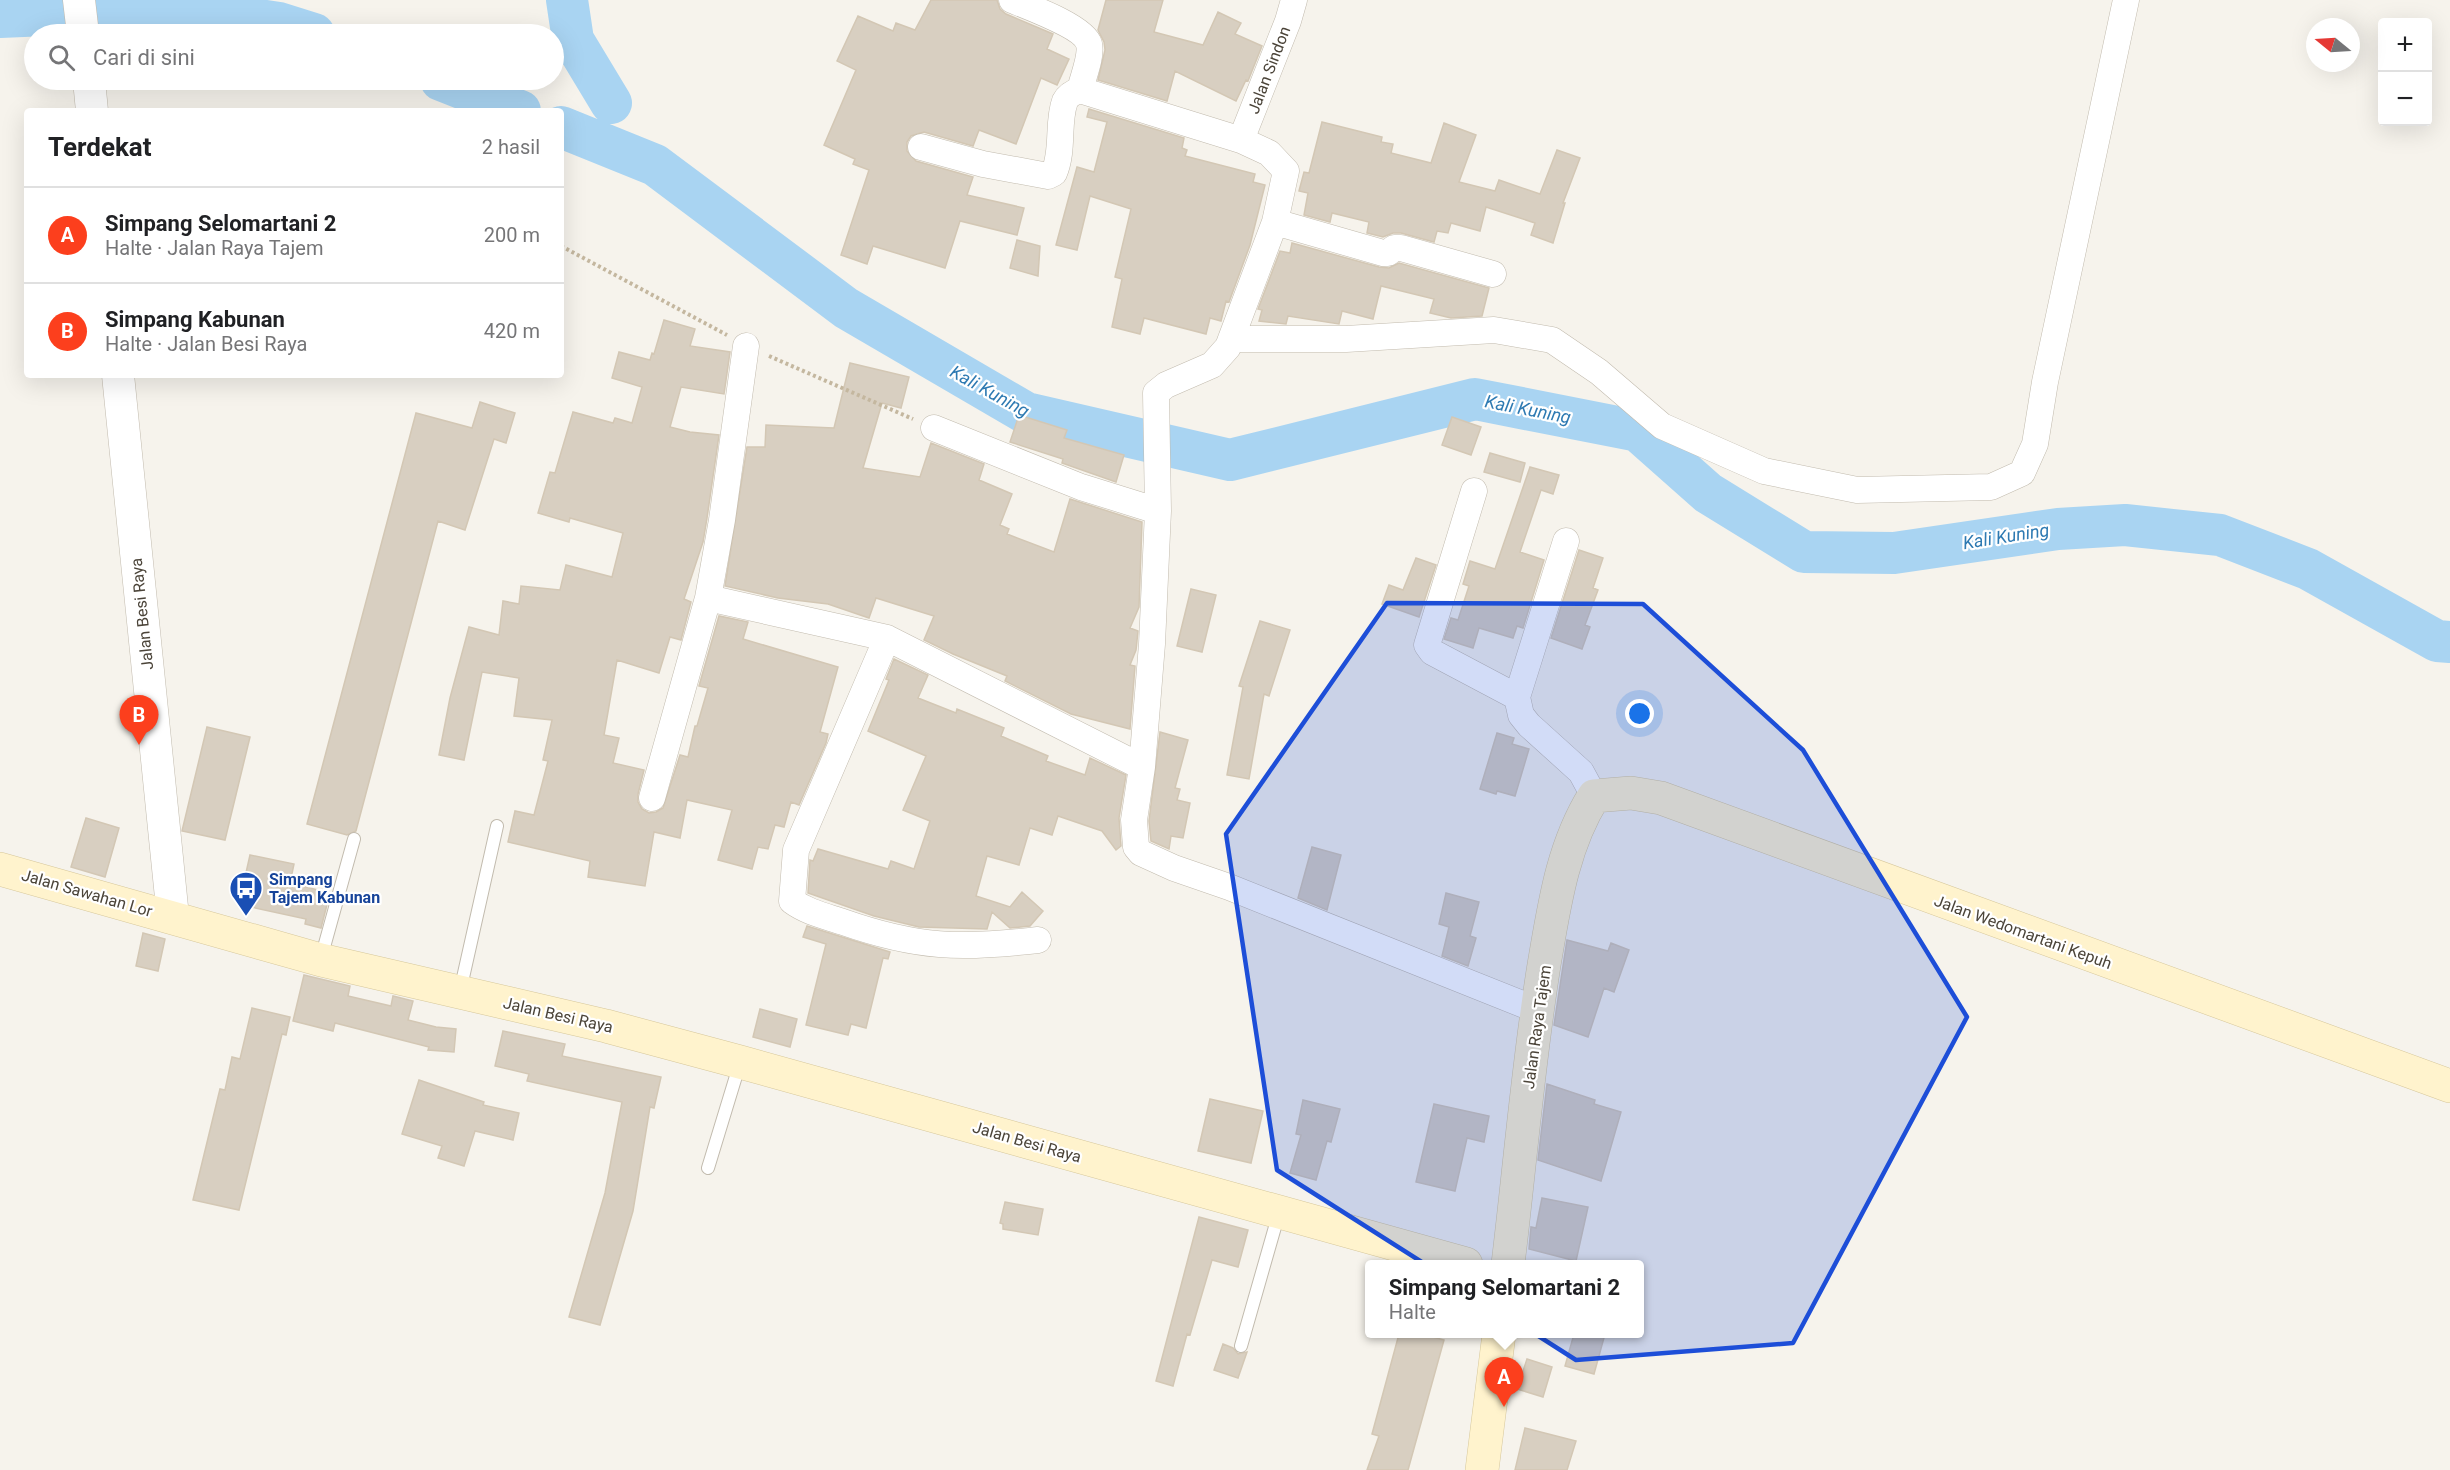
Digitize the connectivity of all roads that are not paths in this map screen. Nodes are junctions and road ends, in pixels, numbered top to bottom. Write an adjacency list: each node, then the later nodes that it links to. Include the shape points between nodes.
1 (79, 0): 5 (street)
2 (1012, 0): 7 (street, via 1060,21 1087,39 1089,47)
3 (1294, 0): 9 (street, Jalan Sindon)
4 (2126, 0): 13 (street, via 2035,444 2022,473 1990,487 1857,490 1764,471 1662,426 1599,372 1552,340 1494,330 1346,339)
5 (82, 24)
6 (89, 90): 8 (street)
7 (1080, 90): 9 (street); 10 (street, via 1066,100 1059,162 1048,176)
8 (92, 108)
9 (1241, 140): 11 (street, via 1269,153 1286,171)
10 (921, 147)
11 (1275, 222): 12 (street, via 1383,253 1401,248); 13 (street)
12 (1493, 274)
13 (1231, 339): 18 (street, via 1212,365 1156,393)
14 (746, 346): 20 (street)
15 (118, 378): 29 (street, Jalan Besi Raya)
16 (934, 428): 18 (street, via 1081,487)
17 (1474, 491): 22 (street, via 1426,645 1432,652)
18 (1157, 500): 23 (street, via 1152,645)
19 (1566, 541): 22 (street)
20 (708, 598): 21 (street); 25 (street)
21 (887, 638): 23 (street); 30 (street, via 796,850 792,901 866,930 930,945 974,946)
22 (1517, 697): 24 (street, via 1521,715 1581,772)
23 (1142, 766): 33 (street, via 1133,838 1141,853)
24 (1594, 796): 33 (main road, Jalan Raya Tajem, via 1567,851); 35 (main road, Jalan Wedomartani Kepuh, via 1631,793 1661,798)
25 (652, 798)
26 (497, 826): 32 (lane)
27 (354, 839): 31 (lane)
28 (0, 869): 29 (main road, Jalan Sawahan Lor)
29 (173, 918): 31 (main road, Jalan Besi Raya)
30 (1038, 940)
31 (321, 960): 32 (main road, Jalan Besi Raya)
32 (460, 992): 34 (main road, Jalan Besi Raya)
33 (1537, 1010): 39 (main road, Jalan Raya Tajem)
34 (740, 1062): 36 (lane); 37 (main road, Jalan Besi Raya)
35 (2450, 1086)
36 (708, 1168)
37 (1279, 1212): 38 (main road, Jalan Besi Raya); 41 (lane)
38 (1452, 1260)
39 (1508, 1260)
40 (1498, 1338): 42 (main road)
41 (1241, 1346)
42 (1482, 1470)

